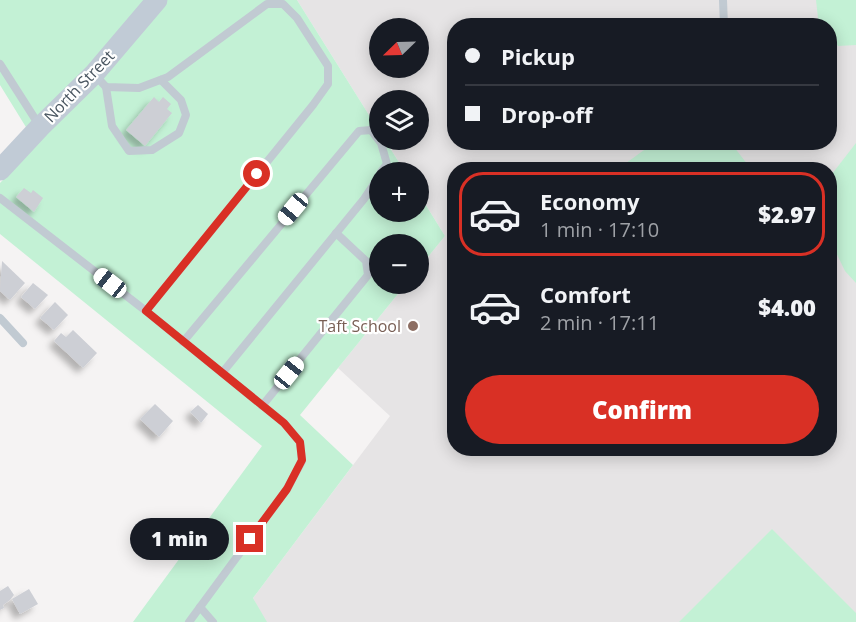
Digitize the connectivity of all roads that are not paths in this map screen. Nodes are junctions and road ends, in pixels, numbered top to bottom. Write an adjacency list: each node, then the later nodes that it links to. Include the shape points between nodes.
1 (157, 0): 5 (street, North Street)
2 (723, 0): 3 (lane)
3 (724, 18)
4 (0, 64): 7 (lane)
5 (100, 80): 6 (lane, via 139,88); 6 (lane, via 111,126 129,151 153,150 179,133 186,115 181,100); 7 (street, North Street)
6 (161, 80): 13 (lane, via 267,4 282,4 297,18 328,66 328,84 313,105)
7 (39, 127): 9 (street, North Street)
8 (386, 162): 15 (lane, via 381,143 371,130 359,131)
9 (0, 170)
10 (369, 191): 12 (lane)
11 (0, 198): 13 (lane)
12 (336, 233): 17 (lane); 18 (lane, via 366,261 368,275)
13 (146, 311): 15 (lane)
14 (0, 318): 16 (lane)
15 (183, 342): 17 (lane)
16 (23, 344)
17 (222, 373): 18 (lane)
18 (262, 406): 19 (lane, via 300,442 302,460 287,489)
19 (200, 607): 20 (lane); 21 (lane)
20 (189, 622)
21 (213, 622)

